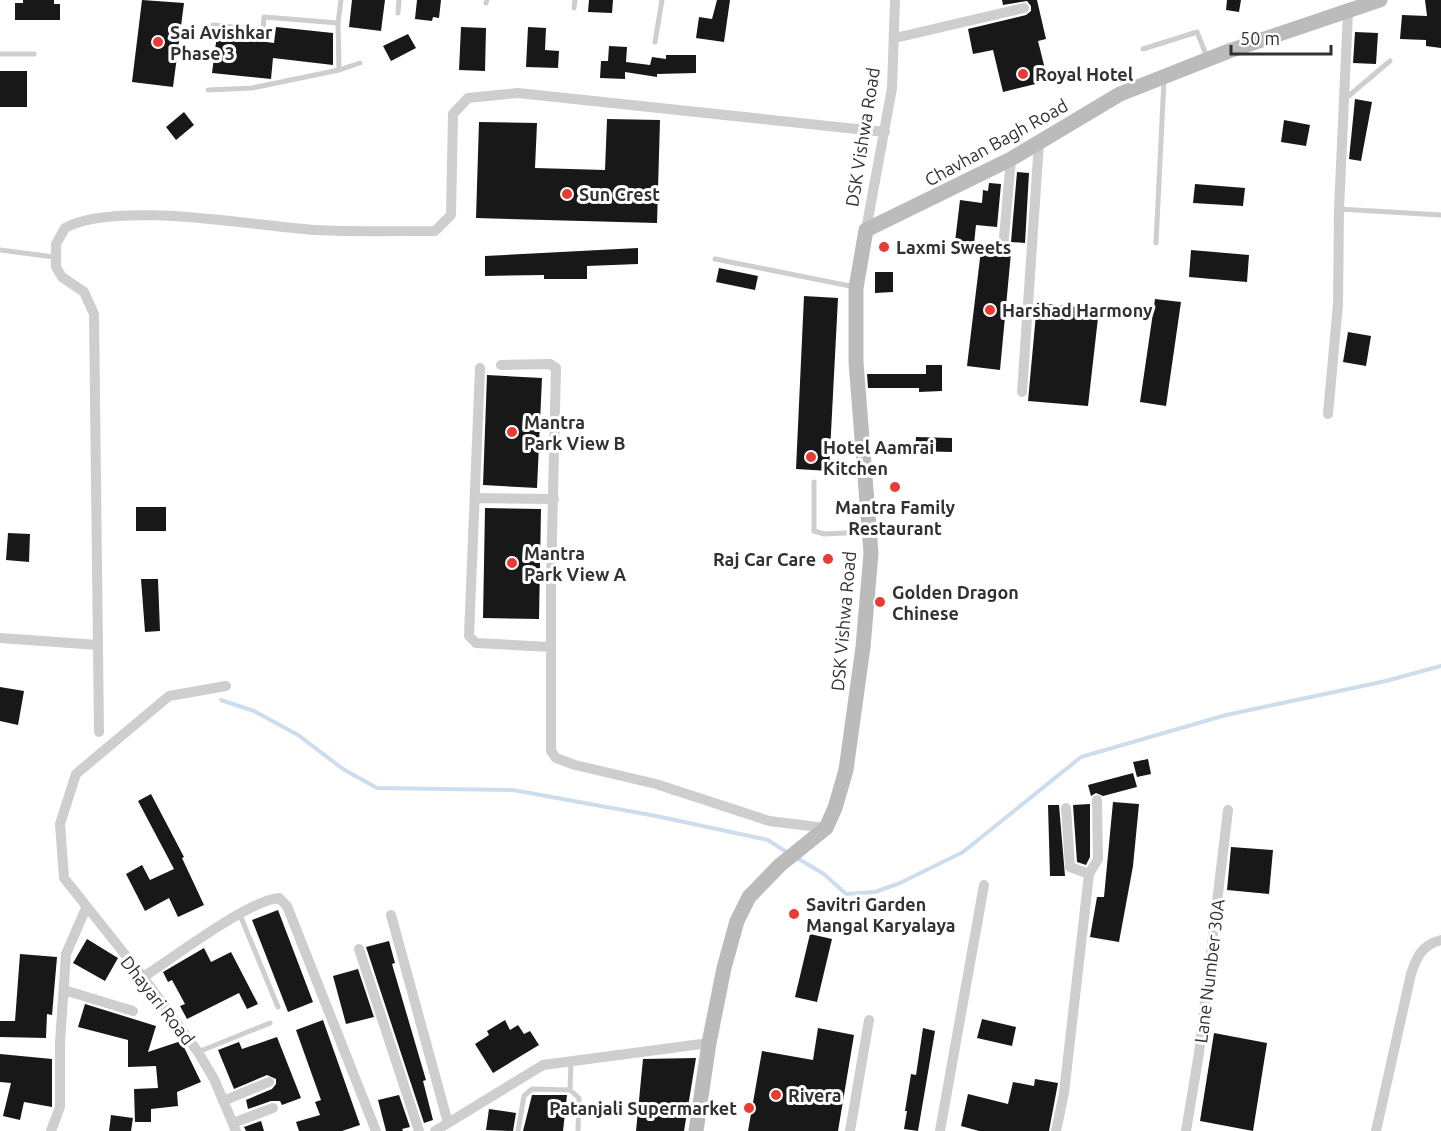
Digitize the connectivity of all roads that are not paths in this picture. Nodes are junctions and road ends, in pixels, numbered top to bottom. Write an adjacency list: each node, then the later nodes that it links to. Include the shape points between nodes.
1 (341, 0): 11 (lane)
2 (399, 0): 10 (lane)
3 (575, 0): 7 (lane)
4 (662, 0): 14 (lane)
5 (895, 0): 13 (street, DSK Vishwa Road)
6 (1380, 0): 9 (street, Chavhan Bagh Road)
7 (574, 8)
8 (1024, 8): 13 (street)
9 (1348, 12): 18 (street, Chavhan Bagh Road); 24 (street)
10 (398, 13)
11 (338, 23): 12 (lane, via 264,17 262,30); 21 (lane)
12 (213, 26)
13 (895, 38): 25 (street, DSK Vishwa Road)
14 (655, 42)
15 (1143, 49): 18 (lane, via 1197,32)
16 (0, 54): 17 (lane)
17 (34, 54)
18 (1208, 59): 22 (street, Chavhan Bagh Road)
19 (1390, 62): 24 (lane)
20 (360, 63): 21 (lane)
21 (339, 70): 23 (lane, via 252,88)
22 (1164, 76): 26 (street, Chavhan Bagh Road, via 1120,93); 31 (lane)
23 (208, 90)
24 (1345, 99): 28 (street)
25 (885, 132): 30 (street, DSK Vishwa Road); 34 (street, via 518,93 468,98 453,114 451,215 435,231 318,230 135,215 74,223 59,235)
26 (1039, 144): 27 (street, Chavhan Bagh Road); 39 (street)
27 (1011, 159): 30 (street, Chavhan Bagh Road); 32 (street)
28 (1339, 209): 29 (lane); 40 (street, via 1338,304)
29 (1441, 215)
30 (866, 230): 36 (street, DSK Vishwa Road)
31 (1156, 243)
32 (1003, 248)
33 (0, 250): 34 (lane)
34 (54, 257): 46 (street, via 62,277 84,292 94,314)
35 (715, 259): 36 (lane)
36 (856, 288): 44 (street, DSK Vishwa Road, via 856,362)
37 (501, 365): 43 (street, via 550,364 556,368)
38 (480, 368): 42 (street)
39 (1022, 392)
40 (1328, 414)
41 (814, 482): 44 (lane, via 814,531)
42 (474, 498): 43 (street); 47 (street, via 470,639 476,643)
43 (554, 499): 47 (street)
44 (869, 532): 53 (street, DSK Vishwa Road, via 868,595 847,759)
45 (0, 638): 46 (street)
46 (98, 645): 49 (street)
47 (550, 647): 53 (street, via 549,744 556,758 656,784 769,821)
48 (226, 686): 56 (street, Dhayari Road, via 169,696 76,774 60,824 64,878)
49 (99, 732)
50 (1097, 800): 54 (street, via 1098,859)
51 (1066, 808): 54 (street, via 1070,867)
52 (1228, 810): 86 (street, Lane Number 30A)
53 (826, 828): 67 (street, DSK Vishwa Road, via 780,865 749,897 737,921)
54 (1089, 874): 85 (street, via 1064,1093)
55 (984, 885): 84 (street)
56 (86, 908): 61 (street, Dhayari Road); 62 (street, via 66,954)
57 (239, 913): 61 (street); 63 (lane); 77 (street, via 269,899 279,898 287,906)
58 (391, 915): 74 (street)
59 (1441, 940): 87 (street, via 1428,943 1418,954 1411,974)
60 (359, 949): 78 (street)
61 (143, 977): 68 (street, Dhayari Road)
62 (64, 990): 64 (street); 76 (street, via 60,1107)
63 (278, 1006)
64 (133, 1011)
65 (869, 1020): 83 (street)
66 (270, 1023): 68 (lane)
67 (709, 1043): 69 (street); 82 (street, DSK Vishwa Road)
68 (198, 1052): 72 (street, Dhayari Road)
69 (571, 1061): 71 (lane); 74 (street, via 543,1065)
70 (269, 1082): 72 (street)
71 (570, 1090): 80 (lane, via 527,1091); 81 (lane, via 581,1104)
72 (223, 1101): 75 (street, Dhayari Road)
73 (273, 1108): 75 (street)
74 (448, 1123): 79 (street)
75 (235, 1127)
76 (51, 1131)
77 (376, 1131)
78 (419, 1131)
79 (435, 1131)
80 (518, 1131)
81 (578, 1131)
82 (696, 1131)
83 (850, 1131)
84 (940, 1131)
85 (1056, 1131)
86 (1186, 1131)
87 (1376, 1131)

